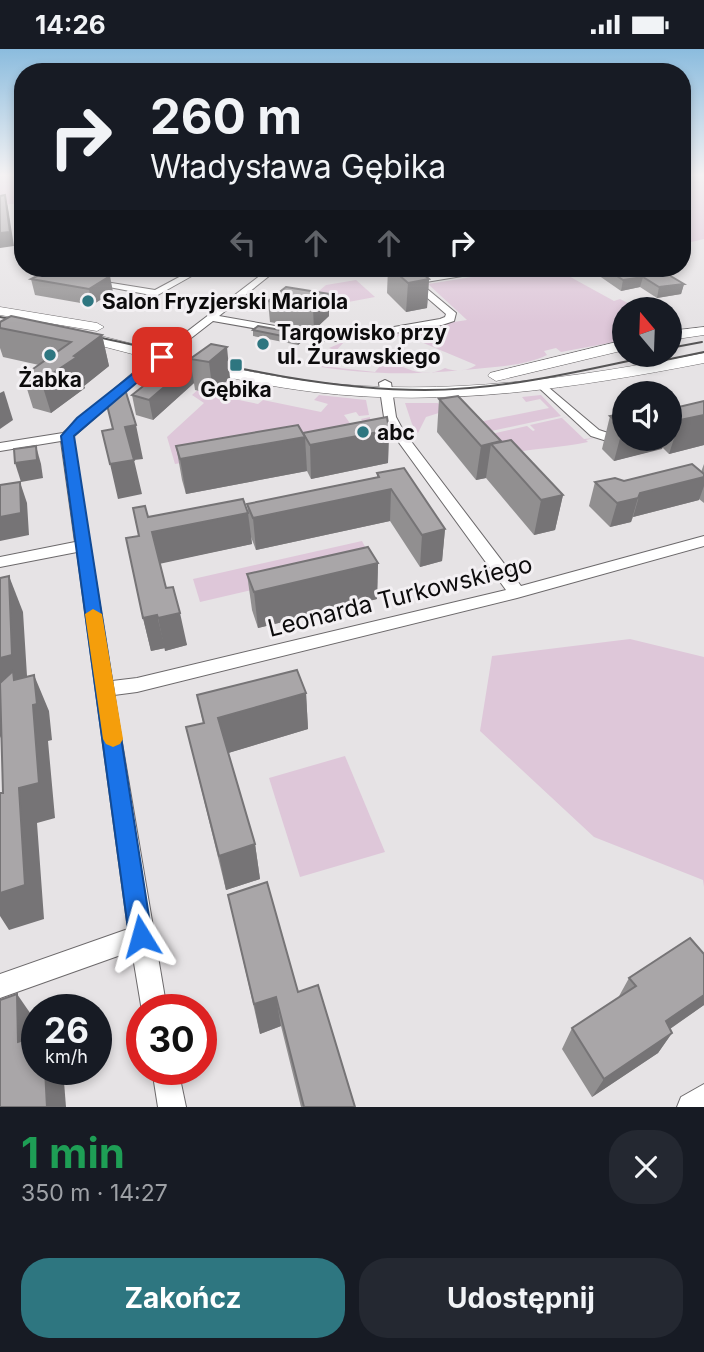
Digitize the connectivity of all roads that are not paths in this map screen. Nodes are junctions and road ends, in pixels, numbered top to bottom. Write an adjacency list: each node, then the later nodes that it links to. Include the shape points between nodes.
1 (185, 277): 4 (street, via 156,293)
2 (264, 277): 6 (street)
3 (438, 277): 6 (street, via 414,281 451,313 450,319 383,332 326,338)
4 (80, 279)
5 (0, 311): 10 (street)
6 (212, 318): 10 (street)
7 (0, 320): 12 (street)
8 (704, 331): 9 (street)
9 (682, 334)
10 (177, 345): 12 (street); 15 (street)
11 (612, 348): 15 (street, via 486,378)
12 (162, 357): 15 (street, via 284,382); 16 (street)
13 (704, 358): 14 (street)
14 (541, 384): 15 (street, via 450,393); 17 (street, via 595,433)
15 (385, 387): 22 (street, via 398,433)
16 (67, 436): 18 (street); 20 (street)
17 (612, 436)
18 (0, 447)
19 (704, 541): 22 (street, Leonarda Turkowskiego)
20 (81, 546): 21 (street); 23 (street)
21 (0, 562)
22 (517, 593): 23 (street, Leonarda Turkowskiego)
23 (106, 689): 24 (street)
24 (141, 936): 25 (street); 26 (street)
25 (0, 986)
26 (151, 994)
27 (168, 1085): 29 (street)
28 (704, 1098): 30 (street)
29 (172, 1107)
30 (691, 1107)

